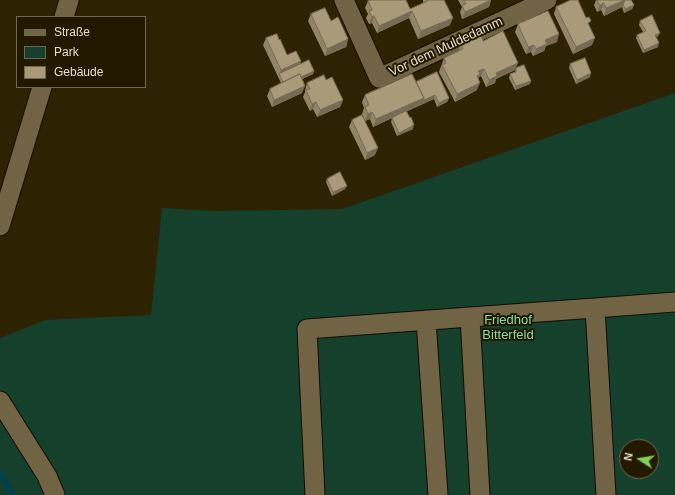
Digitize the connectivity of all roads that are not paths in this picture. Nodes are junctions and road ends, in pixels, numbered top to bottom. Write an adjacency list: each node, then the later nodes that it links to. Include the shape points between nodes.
1 (69, 0): 4 (street)
2 (344, 0): 3 (street, Vor dem Muldedamm, via 379,78)
3 (548, 0)
4 (64, 16)
5 (42, 88): 6 (street)
6 (0, 226)
7 (675, 302): 8 (street)
8 (595, 308): 9 (street); 16 (street)
9 (470, 317): 10 (street); 15 (street)
10 (426, 320): 13 (street, via 307,329); 14 (street)
11 (0, 402): 12 (street, via 47,476)
12 (55, 495)
13 (315, 495)
14 (438, 495)
15 (480, 495)
16 (606, 495)

